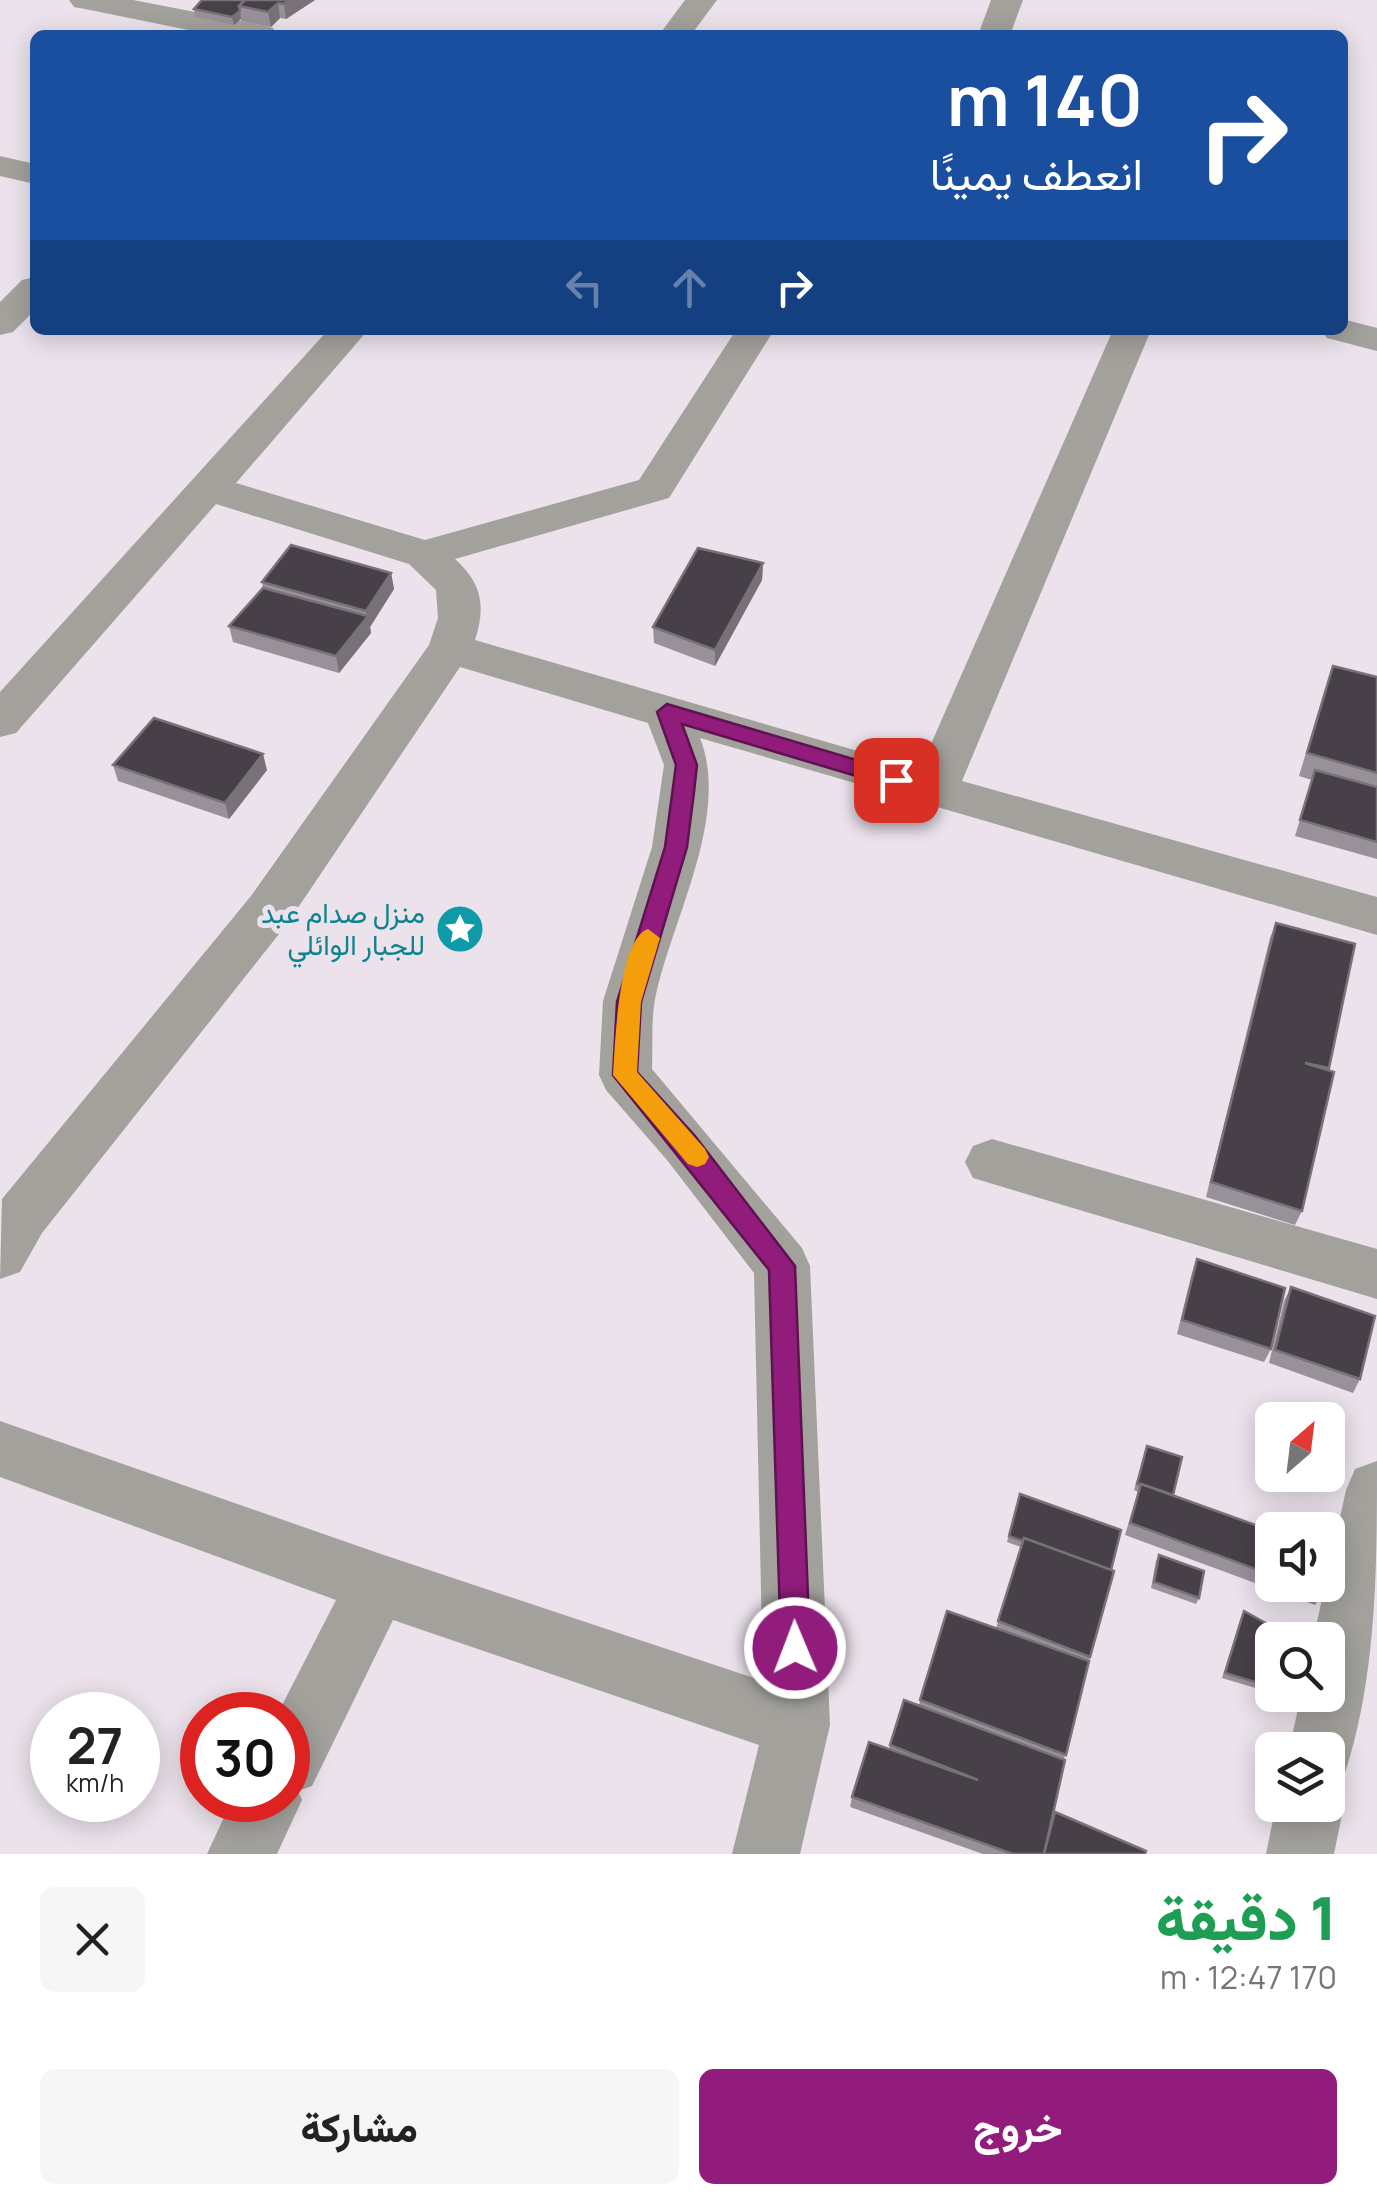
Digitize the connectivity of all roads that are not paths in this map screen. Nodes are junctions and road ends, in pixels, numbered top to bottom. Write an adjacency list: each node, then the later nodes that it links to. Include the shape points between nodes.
1 (84, 0): 4 (street)
2 (701, 0): 6 (street)
3 (1007, 0): 7 (street)
4 (189, 9): 5 (street)
5 (248, 30)
6 (678, 30)
7 (996, 30)
8 (0, 166): 9 (street)
9 (30, 173)
10 (30, 293): 11 (street)
11 (0, 324)
12 (346, 335): 15 (street)
13 (753, 335): 16 (street, via 654,489)
14 (1130, 335): 20 (street)
15 (208, 488): 16 (street); 19 (street)
16 (424, 554): 17 (street, via 457,586 460,618)
17 (450, 648): 18 (street); 23 (street, via 270,910)
18 (667, 712): 20 (street); 29 (street, via 686,765 676,847 629,1002 625,1075 782,1266)
19 (0, 720)
20 (934, 791): 21 (street)
21 (1377, 916)
22 (992, 1162): 24 (street)
23 (7, 1226)
24 (1377, 1274)
25 (0, 1449): 27 (street)
26 (1377, 1490): 30 (street)
27 (378, 1584): 28 (street); 29 (street)
28 (310, 1718)
29 (797, 1725): 34 (street)
30 (1326, 1732)
31 (257, 1822): 33 (street)
32 (1307, 1822): 35 (street)
33 (240, 1854)
34 (766, 1854)
35 (1300, 1854)

